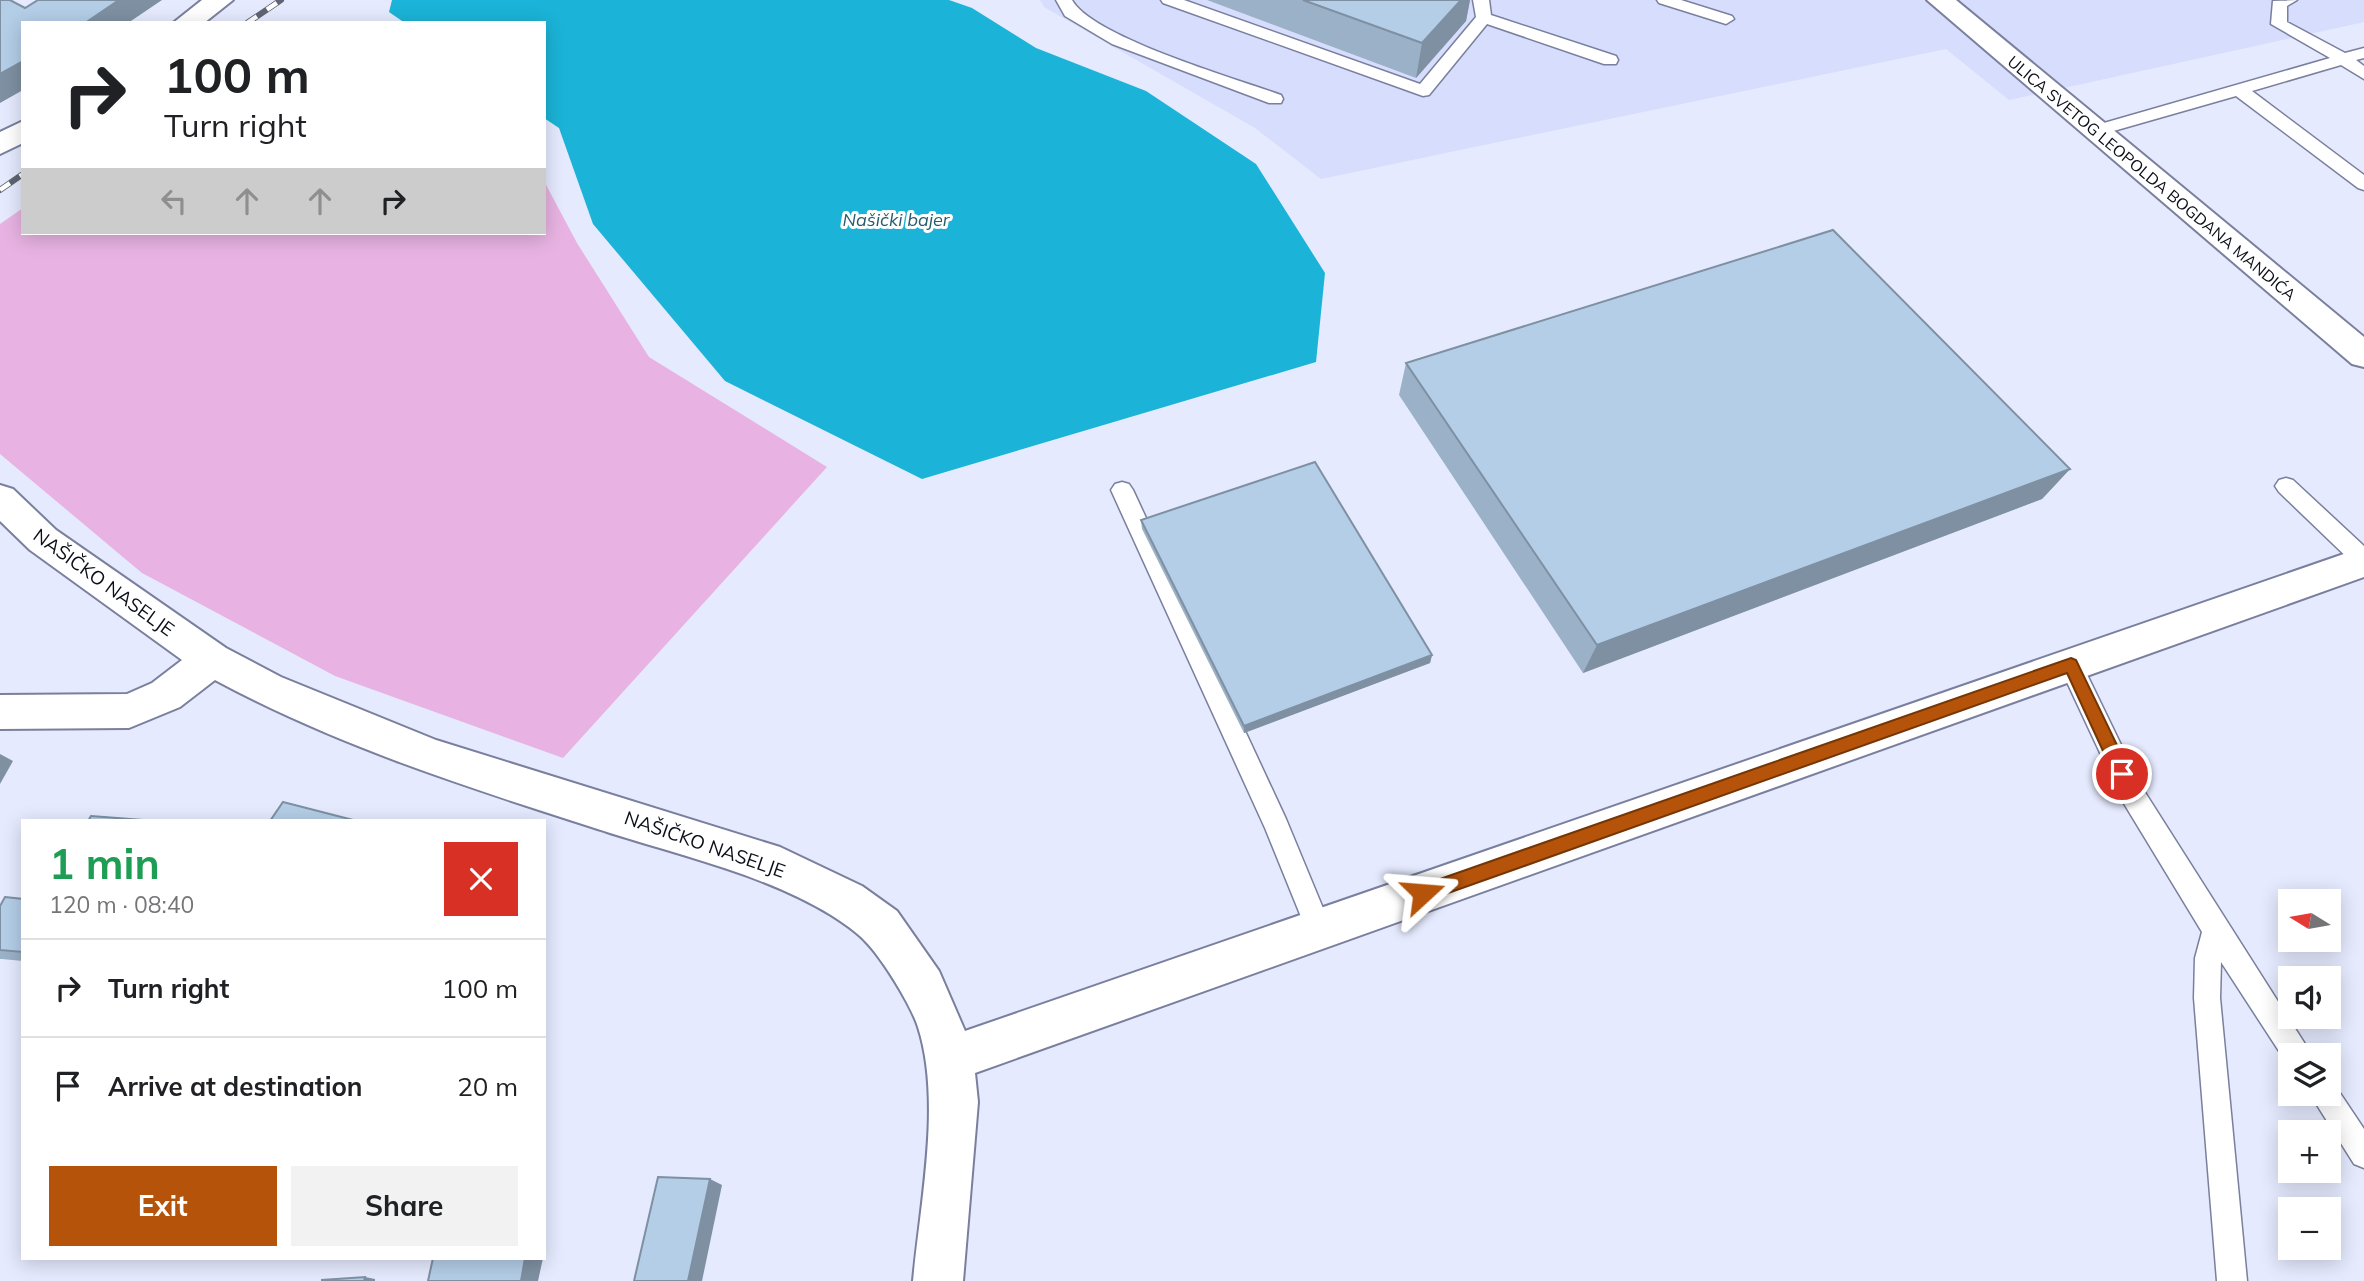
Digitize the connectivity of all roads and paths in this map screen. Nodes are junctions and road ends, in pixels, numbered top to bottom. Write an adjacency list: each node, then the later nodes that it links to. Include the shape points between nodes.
1 (220, 0): 10 (street)
2 (1064, 0): 16 (lane, via 1071,13 1118,41)
3 (1169, 0): 8 (lane, via 1423,90)
4 (1480, 0): 8 (lane)
5 (1665, 0): 9 (lane)
6 (1940, 0): 18 (street, ULICA SVETOG LEOPOLDA BOGDANA MANDIĆA)
7 (2289, 0): 12 (lane, via 2279,4 2279,24)
8 (1483, 18): 13 (lane)
9 (1726, 19)
10 (189, 21)
11 (2364, 53): 12 (lane)
12 (2342, 58): 14 (lane); 15 (lane)
13 (1610, 60)
14 (2364, 74)
15 (2237, 88): 18 (lane); 20 (lane)
16 (1275, 99)
17 (21, 131): 19 (street)
18 (2096, 131): 21 (street, ULICA SVETOG LEOPOLDA BOGDANA MANDIĆA)
19 (0, 145)
20 (2364, 184)
21 (2364, 355)
22 (2286, 486): 25 (lane)
23 (1122, 491): 29 (lane, via 1277,827)
24 (0, 499): 26 (street, NAŠIČKO NASELJE, via 43,540)
25 (2364, 561): 27 (street)
26 (212, 660): 28 (street, via 166,695 129,710); 32 (street, NAŠIČKO NASELJE, via 267,689 431,757 728,849 780,867 847,901 881,926 906,959 939,1021)
27 (2071, 665): 29 (street); 30 (lane, via 2132,794)
28 (0, 712)
29 (1319, 930): 32 (street)
30 (2215, 930): 31 (lane); 36 (lane, via 2208,958 2207,998)
31 (2290, 1043)
32 (950, 1059): 35 (street, NAŠIČKO NASELJE, via 954,1101)
33 (2332, 1106): 34 (lane)
34 (2364, 1154)
35 (938, 1281)
36 (2232, 1281)

